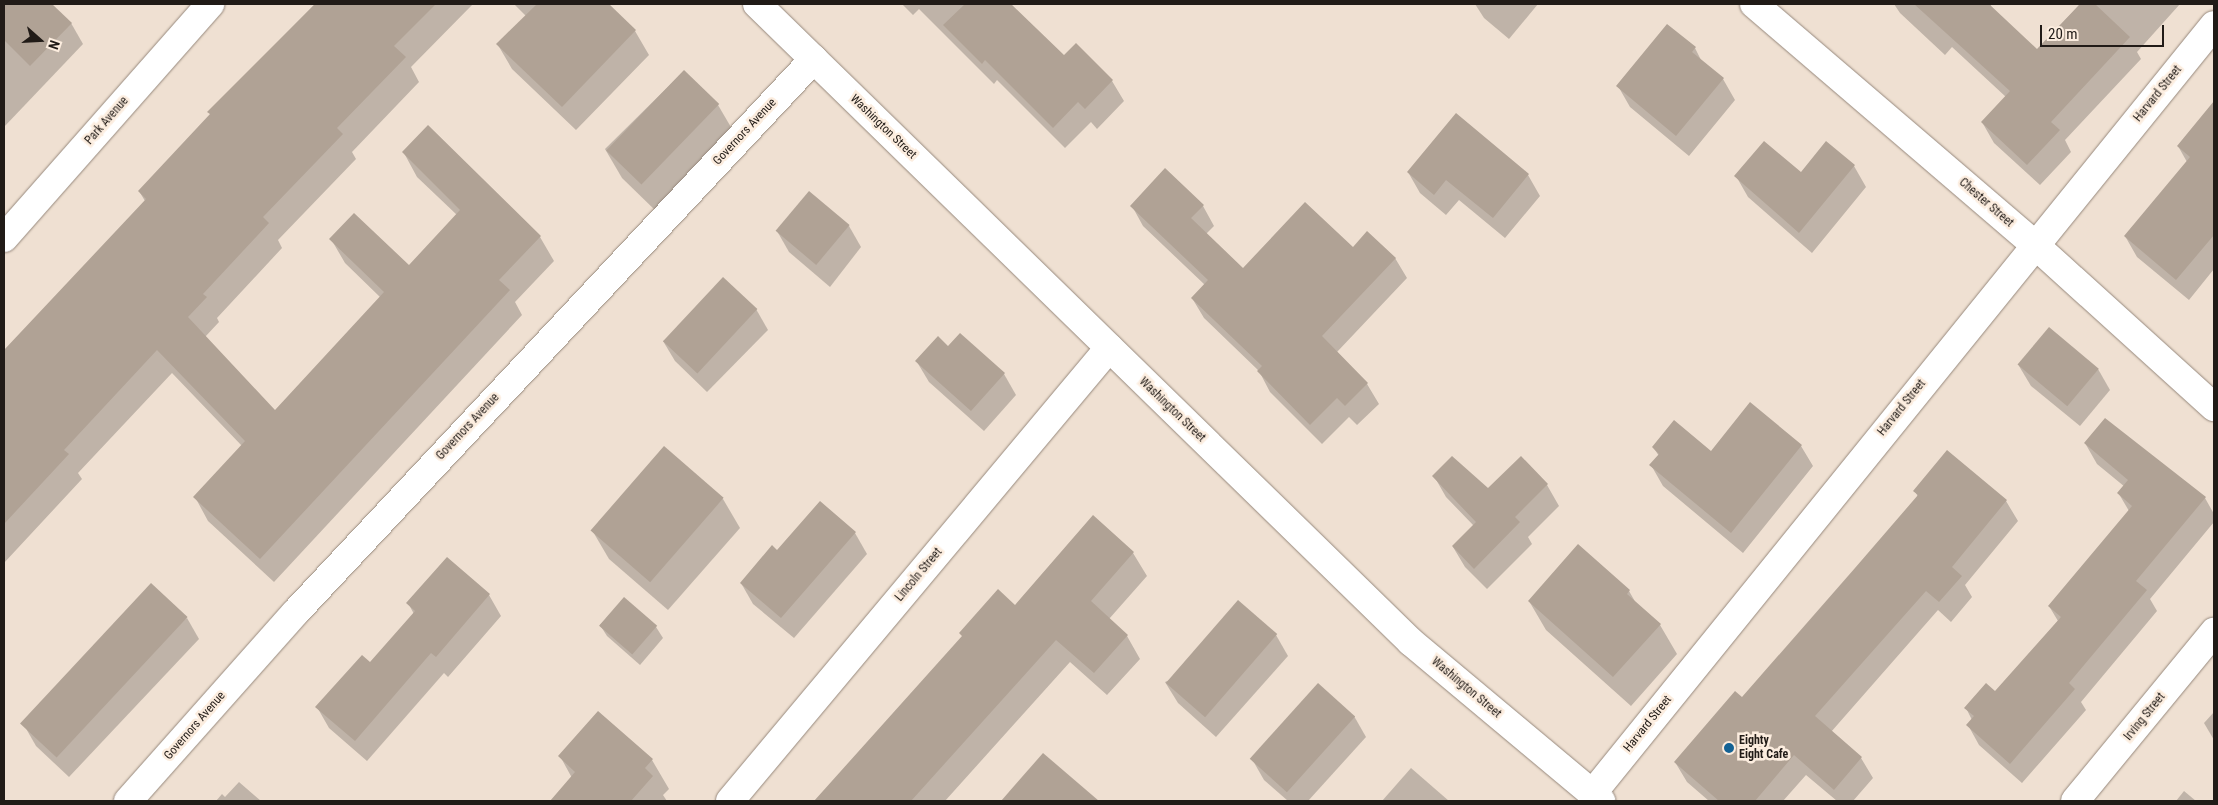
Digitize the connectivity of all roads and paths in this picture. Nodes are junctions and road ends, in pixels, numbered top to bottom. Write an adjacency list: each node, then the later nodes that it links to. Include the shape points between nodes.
1 (210, 4): 6 (street, Park Avenue)
2 (757, 4): 5 (street, Washington Street)
3 (1762, 6): 7 (street, Chester Street)
4 (2214, 26): 7 (street, Harvard Street)
5 (814, 59): 8 (street, Washington Street); 12 (street, Governors Avenue, via 301,605)
6 (4, 238)
7 (2034, 244): 9 (street, Chester Street); 11 (street, Harvard Street)
8 (1109, 348): 11 (street, Washington Street, via 1411,642); 13 (street, Lincoln Street)
9 (2214, 407)
10 (2214, 632): 14 (street, Irving Street)
11 (1597, 797)
12 (128, 801)
13 (730, 801)
14 (2075, 801)

